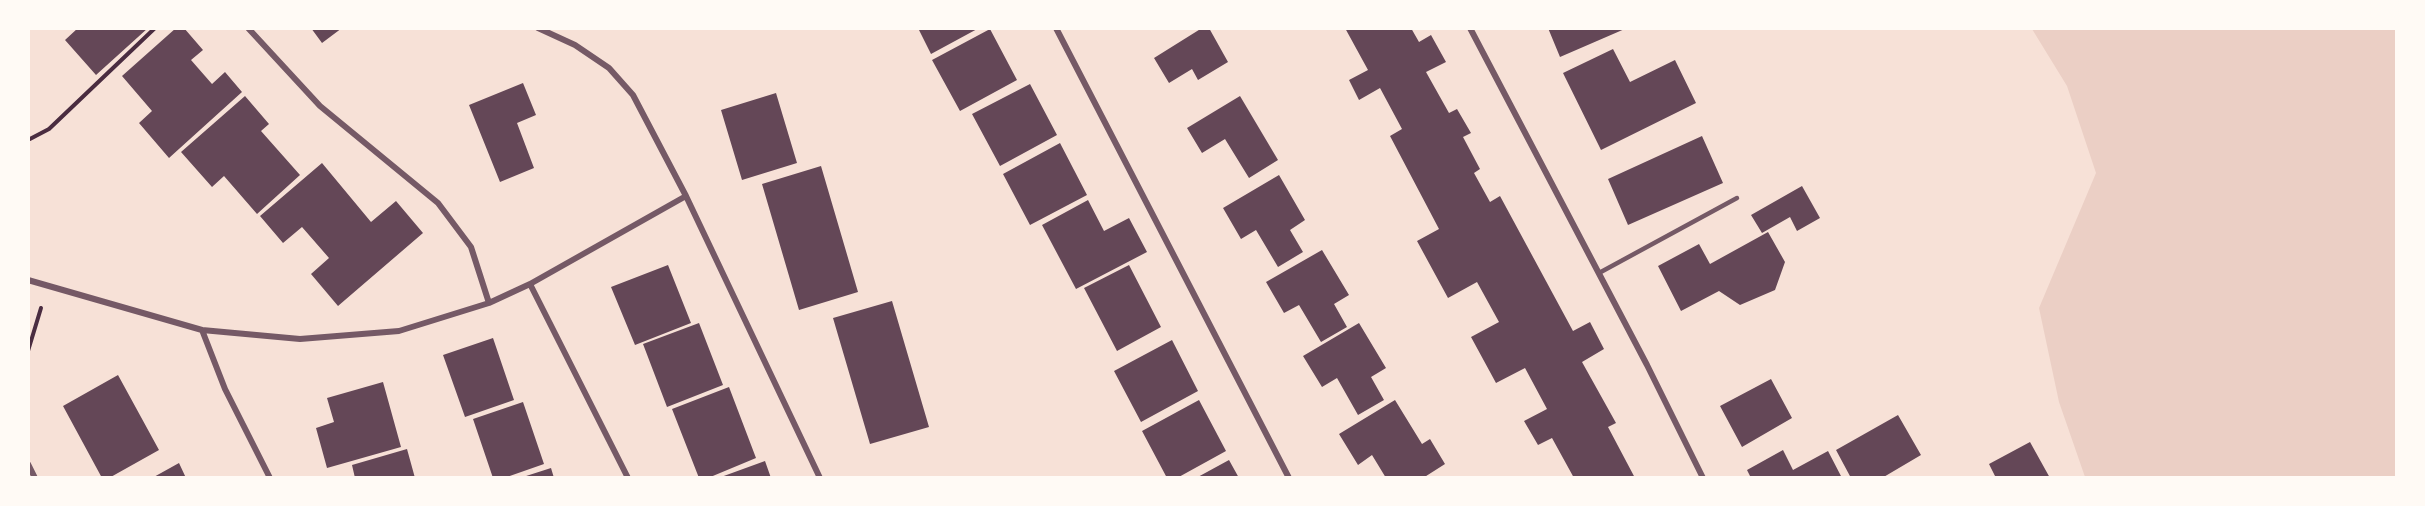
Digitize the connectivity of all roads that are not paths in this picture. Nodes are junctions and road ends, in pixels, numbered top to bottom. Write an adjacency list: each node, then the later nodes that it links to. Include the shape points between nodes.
1 (248, 28): 10 (street, via 320,106 438,203 471,247)
2 (538, 28): 5 (street, via 575,45 609,68 633,95)
3 (1056, 28): 17 (street)
4 (1470, 28): 7 (street)
5 (686, 196): 9 (street); 16 (street)
6 (1737, 198): 7 (lane)
7 (1599, 273): 18 (street)
8 (28, 280): 11 (street)
9 (530, 284): 10 (street); 15 (street)
10 (489, 303): 11 (street, via 399,331 300,339)
11 (202, 330): 14 (street, via 225,390)
12 (28, 464): 13 (street)
13 (35, 477)
14 (270, 477)
15 (628, 477)
16 (820, 477)
17 (1289, 477)
18 (1702, 477)

